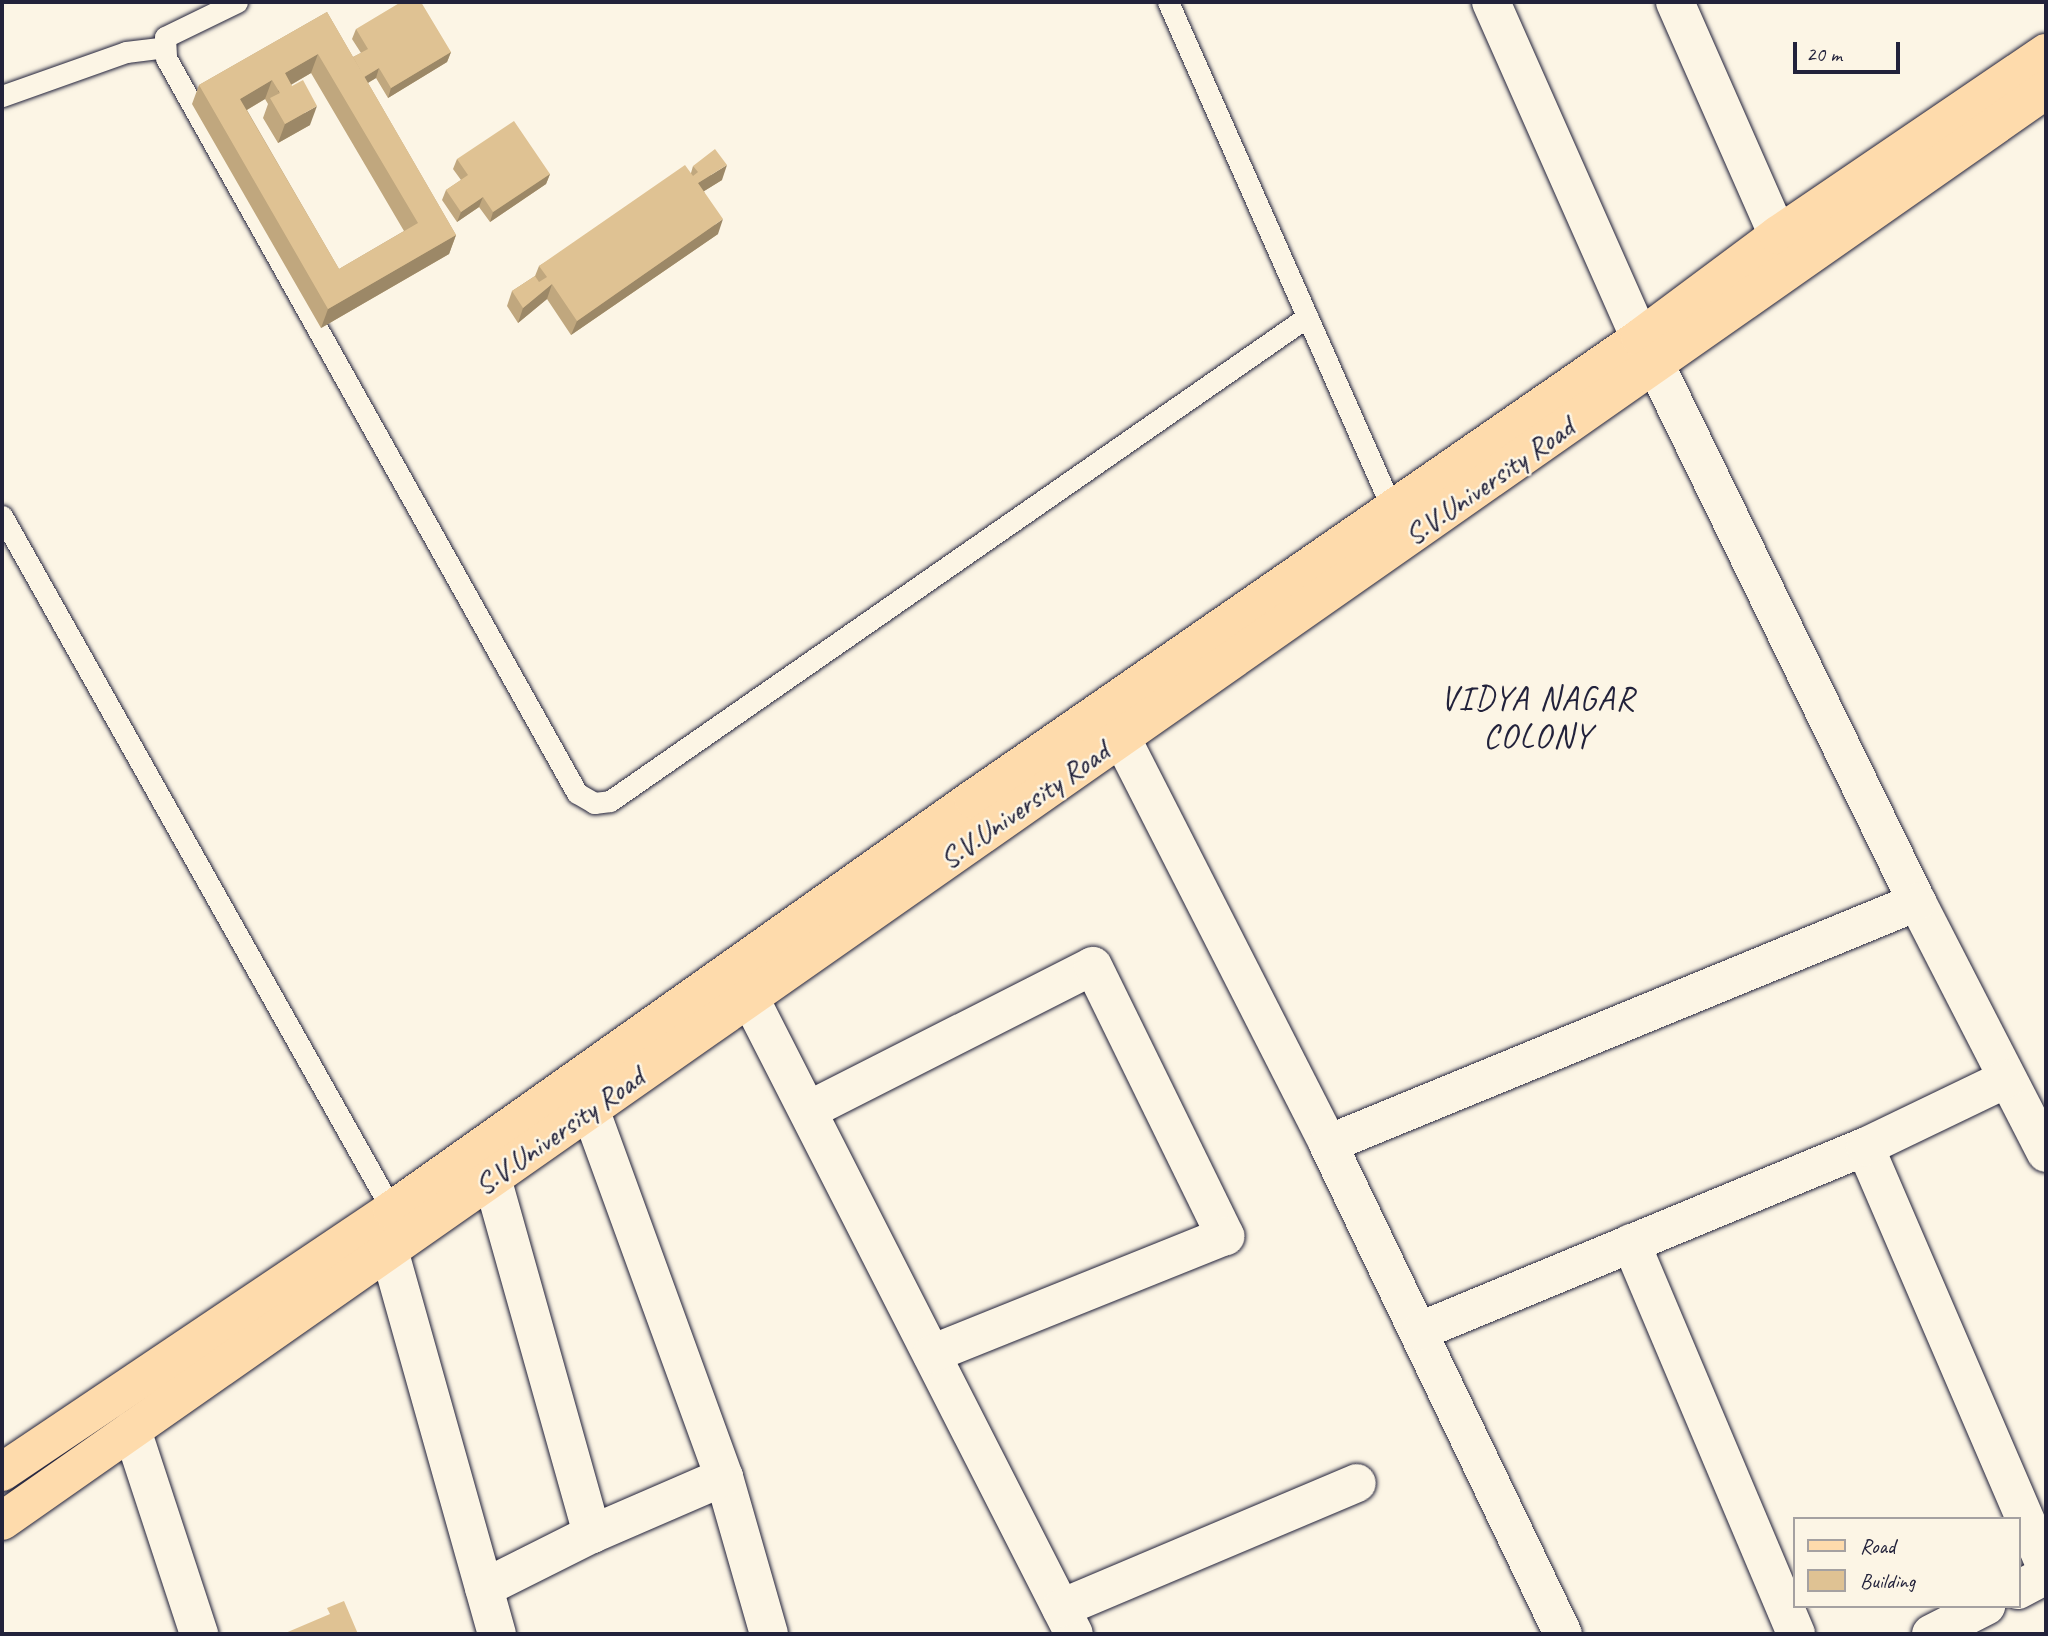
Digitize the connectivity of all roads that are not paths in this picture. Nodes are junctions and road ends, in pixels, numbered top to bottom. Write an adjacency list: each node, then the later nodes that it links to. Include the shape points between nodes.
1 (237, 2): 5 (lane, via 179,27 165,37)
2 (1168, 2): 11 (lane)
3 (1491, 2): 12 (street)
4 (1675, 2): 10 (street)
5 (164, 47): 8 (lane, via 100,60); 11 (lane, via 577,793 594,803 610,801)
6 (2046, 53): 9 (main road, S.V.University Road)
7 (2046, 90): 9 (main road, S.V.University Road)
8 (2, 96)
9 (1896, 176): 10 (main road, S.V.University Road); 12 (main road, S.V.University Road)
10 (1778, 235): 12 (main road, S.V.University Road)
11 (1307, 317): 14 (lane)
12 (1648, 352): 14 (main road, S.V.University Road); 16 (street)
13 (2, 516): 25 (lane)
14 (1400, 523): 15 (main road, S.V.University Road); 17 (main road, S.V.University Road)
15 (1121, 737): 17 (main road, S.V.University Road); 21 (street)
16 (1917, 902): 18 (street); 21 (street)
17 (743, 982): 19 (main road, S.V.University Road); 20 (street); 25 (main road, S.V.University Road)
18 (2006, 1079): 22 (street); 23 (street)
19 (590, 1109): 24 (main road, S.V.University Road); 32 (street)
20 (809, 1110): 29 (street); 29 (street, via 1093,966 1226,1236)
21 (1328, 1144): 28 (street)
22 (1865, 1147): 26 (street); 36 (street)
23 (2046, 1153)
24 (492, 1178): 27 (main road, S.V.University Road); 35 (street)
25 (392, 1210): 31 (main road, S.V.University Road)
26 (1631, 1243): 28 (street); 46 (street)
27 (388, 1251): 30 (main road, S.V.University Road); 38 (street)
28 (1420, 1331): 45 (street)
29 (932, 1354): 41 (street)
30 (132, 1430): 34 (main road, S.V.University Road); 42 (street)
31 (2, 1472)
32 (724, 1477): 35 (street); 44 (street)
33 (1357, 1483): 41 (street)
34 (2, 1521)
35 (592, 1534): 38 (street)
36 (2046, 1568)
37 (2046, 1576): 39 (street)
38 (484, 1588): 43 (street)
39 (2020, 1589)
40 (1982, 1608): 47 (street)
41 (1068, 1621)
42 (200, 1634)
43 (497, 1634)
44 (768, 1634)
45 (1563, 1634)
46 (1796, 1634)
47 (1931, 1634)

